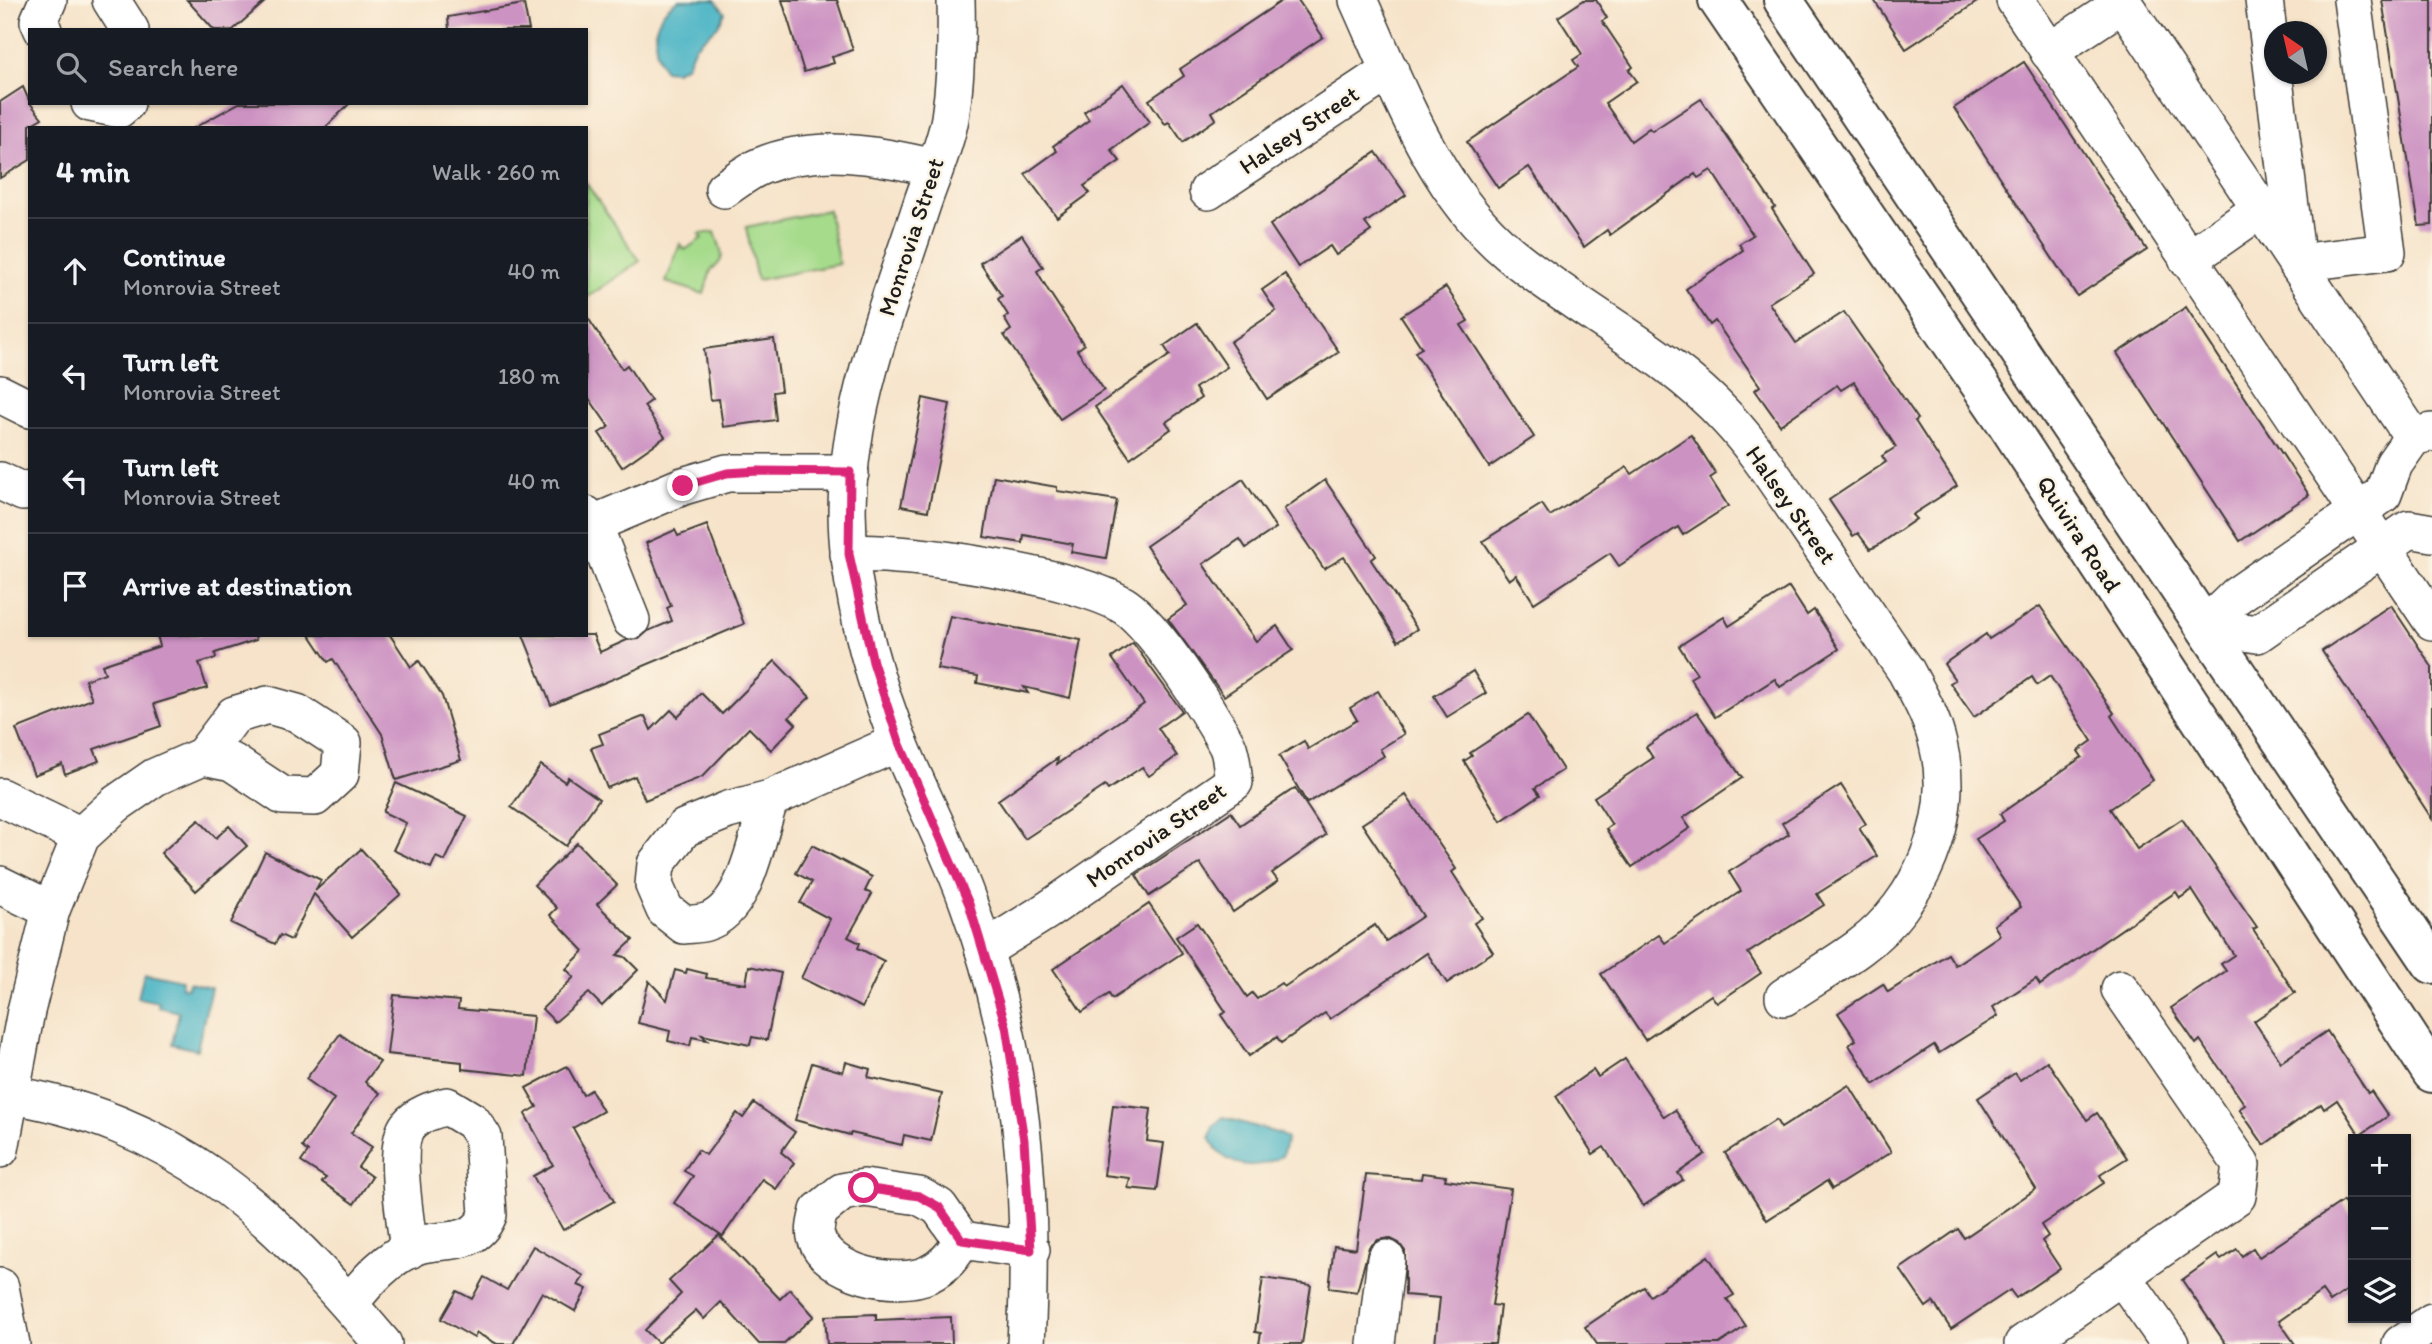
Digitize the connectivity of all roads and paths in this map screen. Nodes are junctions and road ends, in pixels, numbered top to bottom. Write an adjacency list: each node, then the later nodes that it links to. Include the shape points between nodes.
1 (48, 0): 11 (street, via 39,21)
2 (111, 0): 12 (street)
3 (956, 0): 17 (street, Monrovia Street, via 957,47 949,121)
4 (1358, 0): 14 (street, Halsey Street)
5 (1718, 0): 25 (main road, Quivira Road)
6 (1783, 0): 37 (main road)
7 (2015, 0): 13 (street)
8 (2264, 0): 22 (street)
9 (2352, 0): 22 (street, via 2387,252)
10 (2122, 1): 13 (street); 20 (street)
11 (42, 28)
12 (129, 28)
13 (2049, 52): 21 (street)
14 (1390, 70): 19 (street, Halsey Street); 48 (street, Halsey Street, via 1444,176 1474,219 1507,252 1689,381 1729,419 1801,516 1924,704 1939,745 1942,791 1937,831 1918,881 1890,920 1861,947)
15 (102, 105): 16 (street)
16 (123, 105)
17 (934, 168): 18 (street, via 882,156 806,156 761,166); 27 (street, Monrovia Street, via 866,374)
18 (724, 188)
19 (1208, 191)
20 (2260, 209): 21 (street); 22 (street)
21 (2188, 260): 30 (street)
22 (2297, 263): 26 (street)
23 (0, 394): 24 (street)
24 (28, 408)
25 (2007, 424): 37 (main road, via 2028,424 2159,617 2193,634); 49 (main road, Quivira Road)
26 (2423, 434): 30 (street, via 2394,464 2383,494)
27 (850, 472): 31 (street, via 727,473); 34 (street, Monrovia Street)
28 (0, 481): 29 (street, via 23,492)
29 (28, 490)
30 (2357, 512): 33 (street); 37 (street, via 2236,596)
31 (590, 520): 35 (street)
32 (2432, 533): 33 (street, via 2409,529)
33 (2382, 548): 36 (street); 37 (street, via 2257,634)
34 (849, 554): 38 (street, Monrovia Street, via 873,662); 45 (street, Monrovia Street, via 932,557 1079,587 1126,607 1157,640 1229,748 1234,782)
35 (631, 620)
36 (2432, 621)
37 (2205, 626): 46 (main road)
38 (899, 742): 41 (street); 45 (street, Monrovia Street, via 944,842)
39 (203, 756): 42 (street, via 155,777)
40 (0, 797): 42 (street)
41 (770, 799)
42 (81, 836): 44 (street)
43 (0, 886): 44 (street)
44 (51, 910): 50 (street)
45 (984, 950): 53 (street, Monrovia Street, via 1006,1026 1020,1116)
46 (2432, 964)
47 (2120, 989): 56 (street, via 2241,1164 2237,1196)
48 (1784, 997)
49 (2432, 1073)
50 (5, 1094): 51 (street); 58 (street, via 41,1098 118,1122 182,1154 240,1195)
51 (0, 1150)
52 (962, 1240): 53 (street)
53 (1031, 1250): 62 (street, Monrovia Street)
54 (409, 1251): 58 (street, via 371,1276)
55 (1386, 1259): 63 (street)
56 (2122, 1276): 64 (street); 65 (street)
57 (0, 1287): 60 (street)
58 (349, 1304): 61 (street)
59 (2432, 1322): 66 (street)
60 (11, 1344)
61 (383, 1344)
62 (1026, 1344)
63 (1376, 1344)
64 (2023, 1344)
65 (2170, 1344)
66 (2401, 1344)

